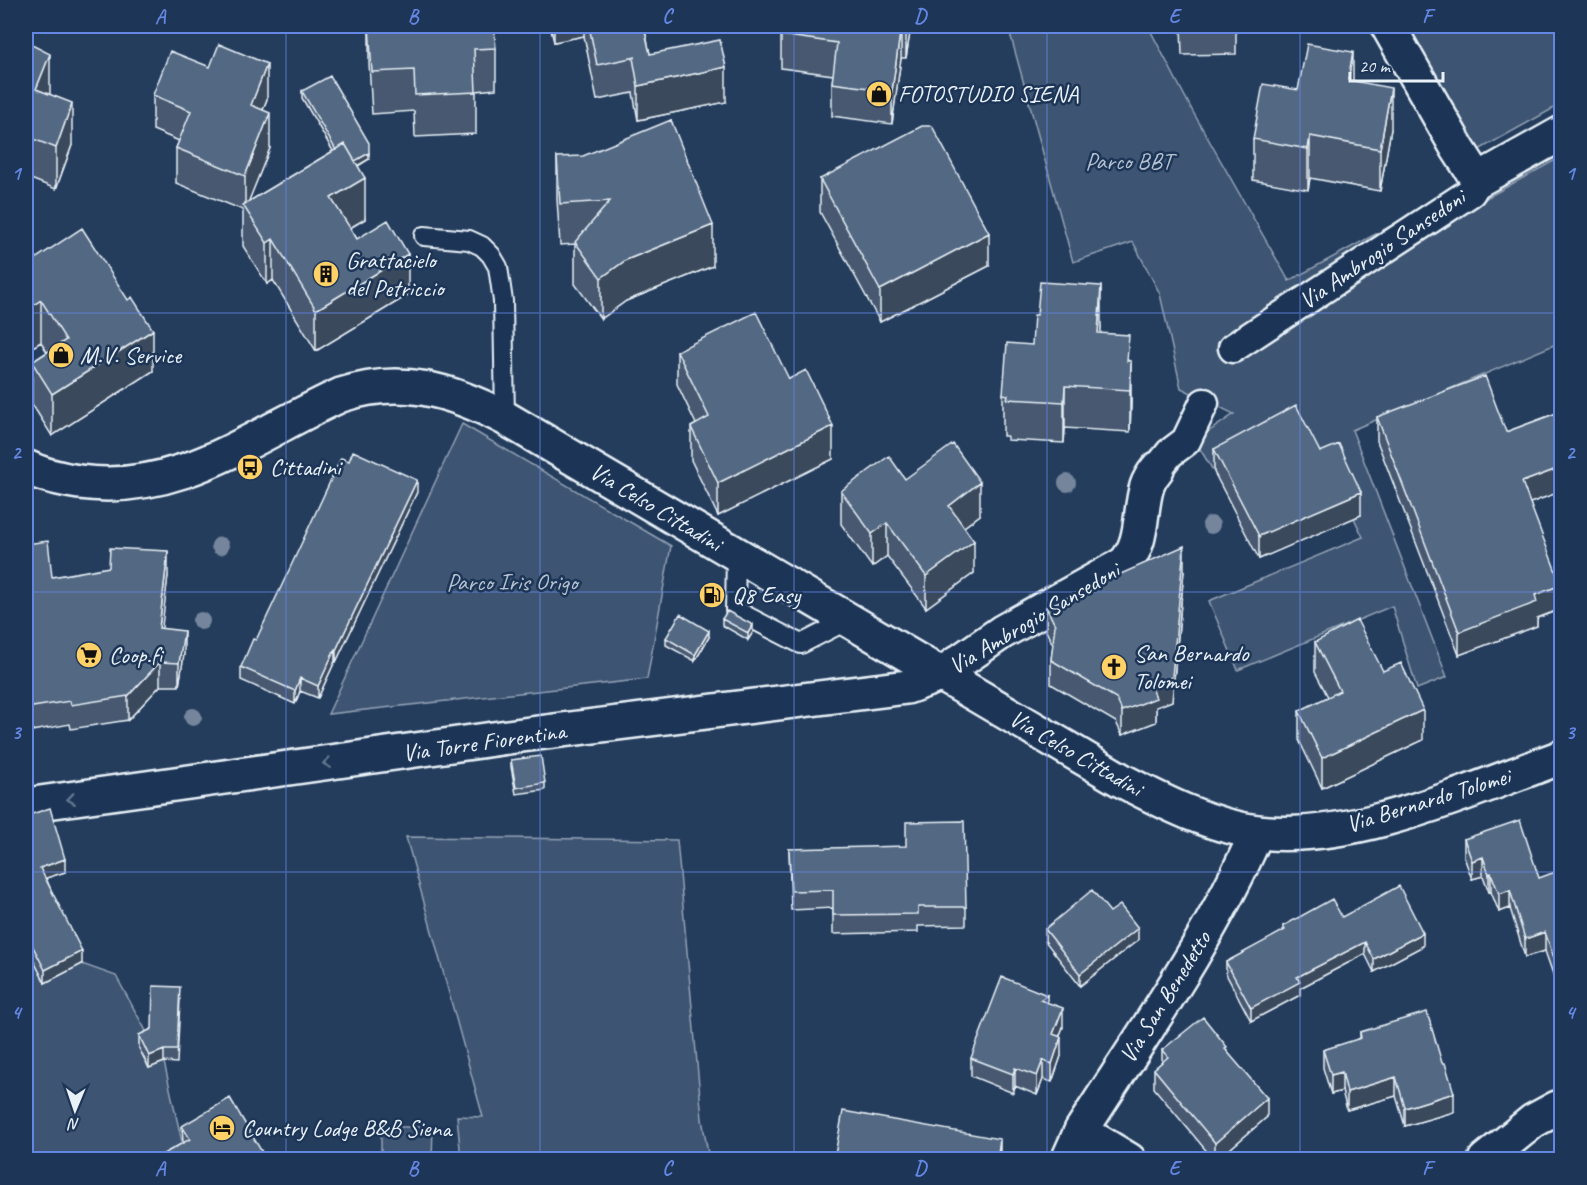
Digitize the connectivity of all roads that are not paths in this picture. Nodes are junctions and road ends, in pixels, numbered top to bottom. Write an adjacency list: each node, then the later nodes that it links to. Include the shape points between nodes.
1 (1388, 26): 3 (street)
2 (1562, 133): 3 (street, Via Ambrogio Sansedoni)
3 (1478, 180): 5 (street, Via Ambrogio Sansedoni, via 1471,192)
4 (424, 236): 7 (lane, via 475,243 491,255 498,267 503,302)
5 (1233, 348)
6 (1204, 403): 9 (street, Via Ambrogio Sansedoni, via 1186,441)
7 (505, 418): 8 (street, Via Celso Cittadini, via 438,390 379,386 341,395 216,459 155,479 87,483); 10 (street, Via Celso Cittadini)
8 (26, 467)
9 (1157, 469): 12 (street, Via Ambrogio Sansedoni, via 1146,489 1137,543 1124,564 1002,632)
10 (736, 555): 11 (street, Via Celso Cittadini); 11 (lane, via 735,610 801,644)
11 (848, 620): 12 (street, Via Celso Cittadini)
12 (940, 675): 14 (street, Via Torre Fiorentina, one-way to 14, via 907,687 522,735); 15 (street, Via Celso Cittadini, via 1142,791 1190,813)
13 (1562, 757): 15 (street, Via Bernardo Tolomei, via 1383,818 1331,830)
14 (26, 805)
15 (1257, 832): 17 (street, Via San Benedetto, via 1209,929)
16 (1557, 1108): 19 (street, via 1533,1121)
17 (1075, 1145): 18 (street)
18 (1129, 1160)
19 (1485, 1160)

